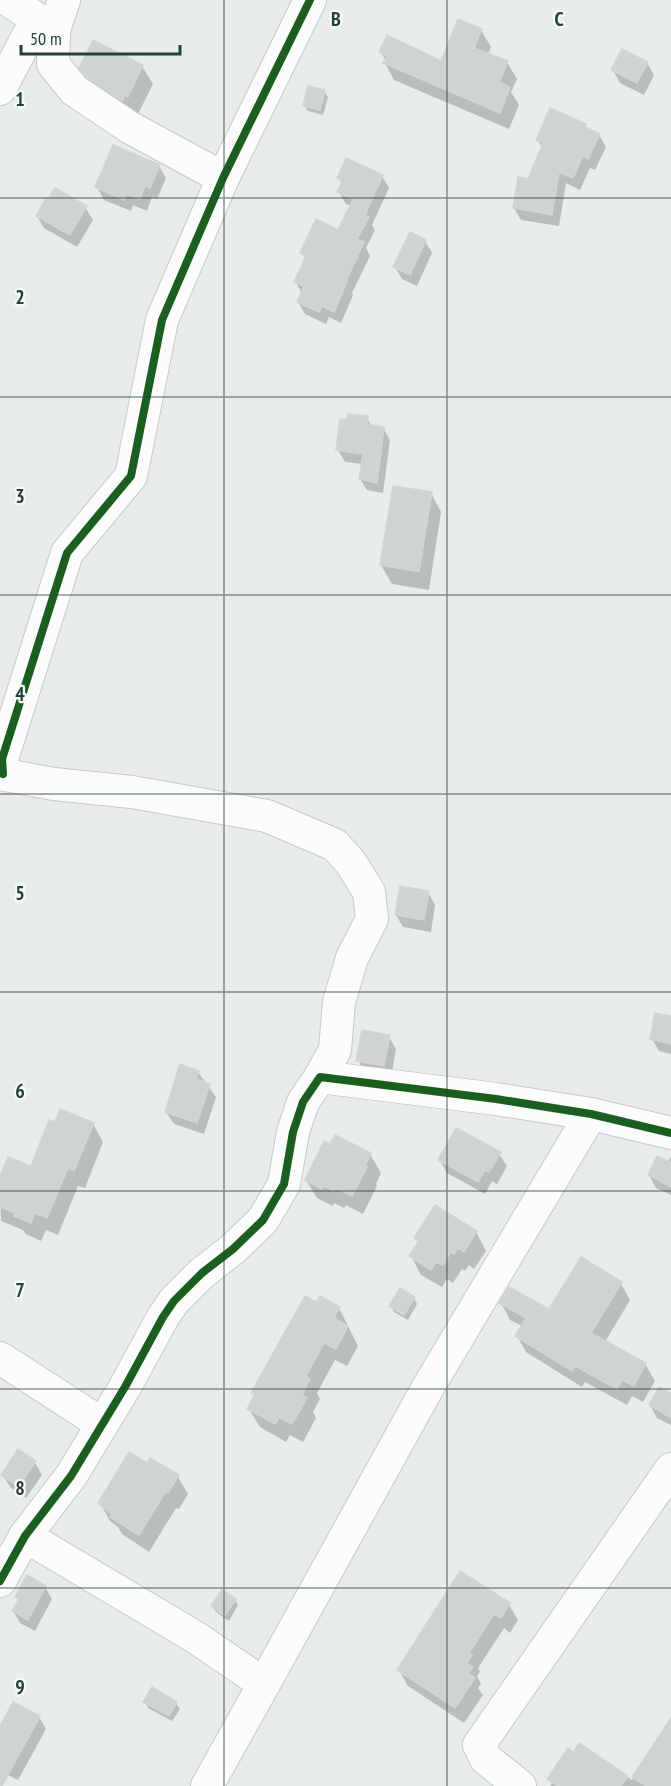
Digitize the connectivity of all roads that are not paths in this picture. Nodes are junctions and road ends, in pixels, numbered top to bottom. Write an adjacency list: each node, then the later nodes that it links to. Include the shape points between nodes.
1 (8, 0): 4 (street)
2 (64, 0): 4 (street)
3 (310, 0): 6 (street)
4 (46, 24): 5 (street); 6 (street, via 53,64 74,90 129,127)
5 (0, 89)
6 (223, 178): 7 (street, via 162,320 131,477 67,554 2,759)
7 (2, 774): 8 (street, via 267,816 335,844 369,892 372,919 352,958 339,1002 335,1050)
8 (320, 1077): 9 (street); 12 (street, via 303,1102 284,1184 263,1220 174,1301)
9 (591, 1114): 10 (street); 16 (street, via 427,1389)
10 (671, 1133)
11 (0, 1358): 12 (street)
12 (102, 1424): 14 (street)
13 (671, 1469): 18 (street, via 479,1745 486,1759)
14 (26, 1536): 15 (street); 16 (street, via 195,1637)
15 (0, 1581)
16 (264, 1684): 17 (street)
17 (207, 1786)
18 (520, 1786)

